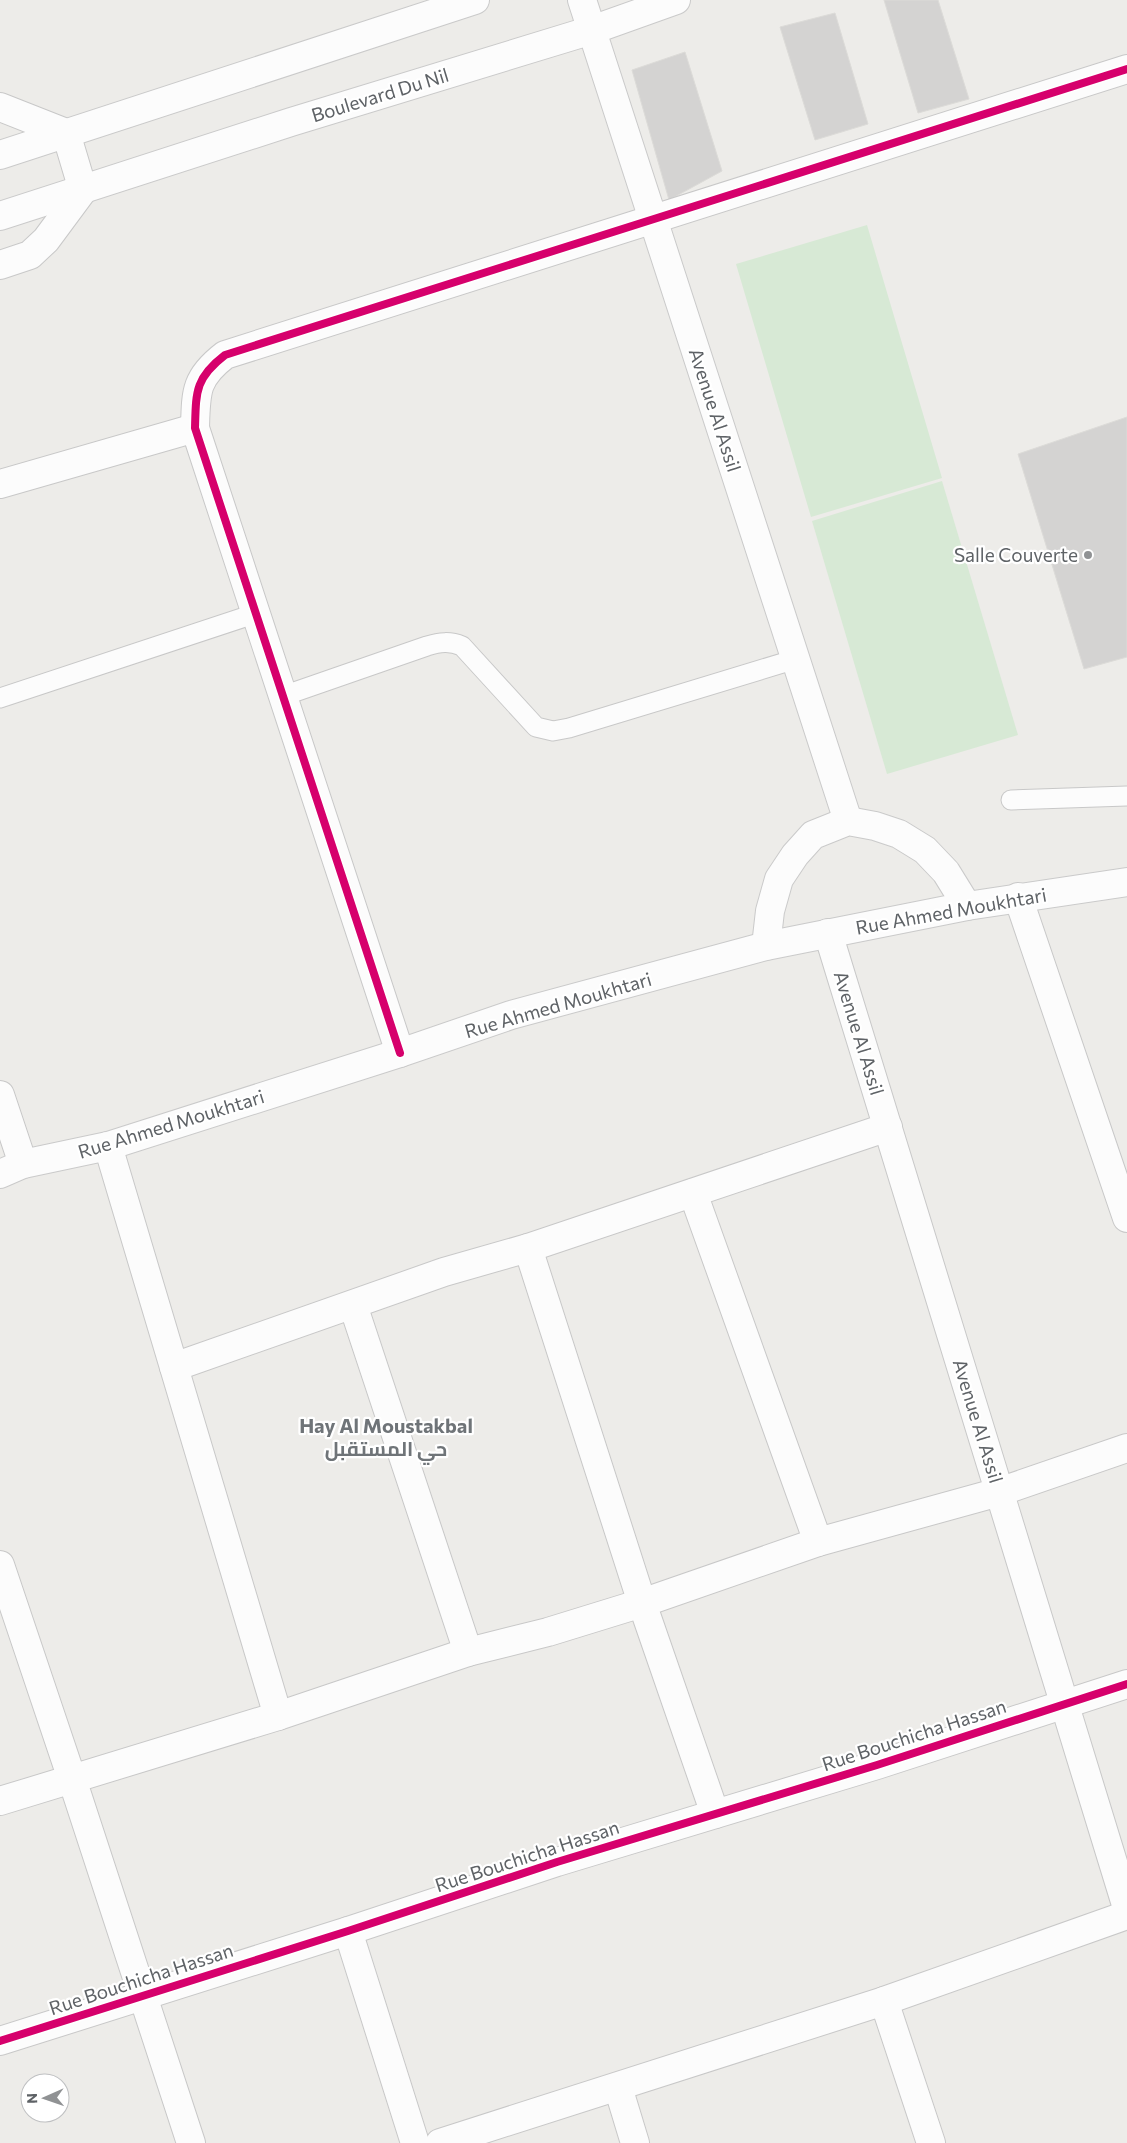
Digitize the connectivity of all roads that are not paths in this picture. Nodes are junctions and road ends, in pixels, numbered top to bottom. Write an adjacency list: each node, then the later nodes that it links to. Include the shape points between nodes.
1 (475, 0): 7 (street)
2 (582, 0): 4 (street, Avenue Al Assil)
3 (676, 0): 4 (street, Boulevard Du Nil)
4 (592, 30): 9 (street, Boulevard Du Nil); 11 (street, Avenue Al Assil)
5 (1127, 69): 11 (street)
6 (0, 107): 7 (street)
7 (66, 134): 8 (street); 9 (street)
8 (0, 155)
9 (83, 190): 10 (street, Boulevard Du Nil); 12 (street, via 46,240 30,254)
10 (0, 216)
11 (653, 219): 13 (street, via 224,355 200,380); 16 (street, Avenue Al Assil)
12 (0, 265)
13 (195, 428): 14 (street); 15 (street)
14 (0, 484)
15 (257, 613): 17 (street); 18 (lane)
16 (796, 659): 17 (lane, via 553,731 536,727 462,646 454,643 440,642 427,646); 21 (street, Avenue Al Assil)
17 (283, 696): 27 (street)
18 (0, 698)
19 (1127, 796): 20 (lane)
20 (1011, 800)
21 (848, 821): 24 (street, via 899,834 925,850 946,872); 26 (street, via 814,835 779,879 770,911)
22 (1127, 882): 23 (street, Rue Ahmed Moukhtari)
23 (1018, 897): 24 (street, Rue Ahmed Moukhtari); 33 (street)
24 (967, 906): 25 (street, Rue Ahmed Moukhtari)
25 (828, 933): 26 (street, Rue Ahmed Moukhtari); 29 (street, Avenue Al Assil)
26 (766, 946): 27 (street, Rue Ahmed Moukhtari, via 511,1015)
27 (400, 1053): 30 (street, Rue Ahmed Moukhtari)
28 (0, 1095): 31 (street)
29 (888, 1127): 32 (street); 38 (street, Avenue Al Assil)
30 (108, 1146): 31 (street, Rue Ahmed Moukhtari); 36 (street)
31 (12, 1169)
32 (693, 1193): 34 (street); 39 (street)
33 (1127, 1218)
34 (528, 1248): 35 (street, via 444,1272); 41 (street)
35 (353, 1305): 36 (street); 42 (street)
36 (174, 1367): 45 (street)
37 (1127, 1448): 38 (street)
38 (999, 1492): 39 (street); 44 (street, Avenue Al Assil)
39 (818, 1542): 41 (street)
40 (0, 1566): 46 (street)
41 (642, 1603): 42 (street); 48 (street)
42 (468, 1652): 45 (street)
43 (1127, 1684): 44 (street, Rue Bouchicha Hassan)
44 (1064, 1704): 48 (street, Rue Bouchicha Hassan); 49 (street, Avenue Al Assil)
45 (278, 1716): 46 (street)
46 (72, 1779): 47 (street); 52 (street)
47 (0, 1801)
48 (715, 1814): 51 (street, Rue Bouchicha Hassan)
49 (1127, 1908)
50 (1127, 1915): 53 (street)
51 (348, 1931): 52 (street, Rue Bouchicha Hassan); 57 (street)
52 (143, 1995): 54 (street, Rue Bouchicha Hassan); 56 (street)
53 (884, 2001): 55 (street); 60 (street)
54 (0, 2041)
55 (618, 2088): 58 (street); 59 (street)
56 (191, 2143)
57 (414, 2143)
58 (440, 2143)
59 (635, 2143)
60 (930, 2143)

